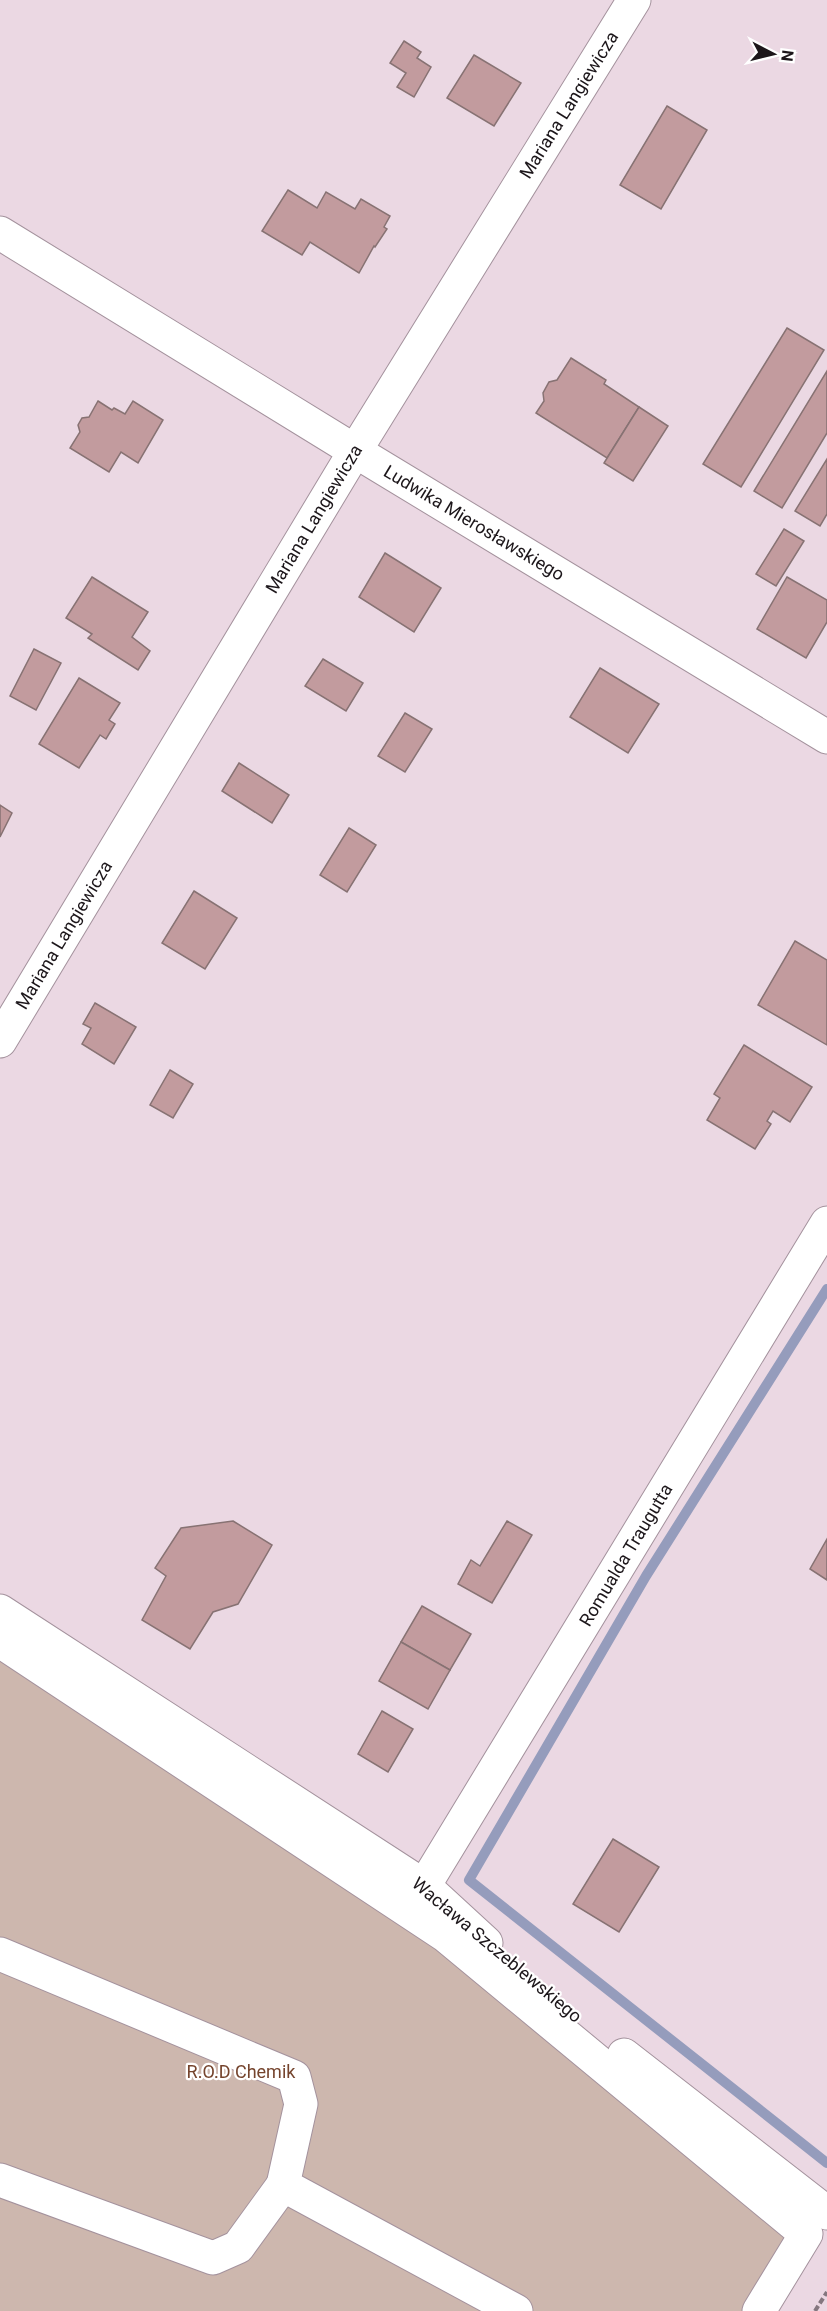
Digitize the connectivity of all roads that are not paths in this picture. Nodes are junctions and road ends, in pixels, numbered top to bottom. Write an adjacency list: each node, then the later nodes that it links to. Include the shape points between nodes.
1 (634, 0): 3 (street, Mariana Langiewicza)
2 (0, 233): 3 (street, Ludwika Mierosławskiego)
3 (355, 451): 4 (street, Ludwika Mierosławskiego); 5 (street, Mariana Langiewicza)
4 (827, 737)
5 (0, 1041)
6 (827, 1223): 9 (street, Romualda Traugutta)
7 (0, 1611): 9 (street, Wacława Szczeblewskiego)
8 (0, 1641): 15 (street, via 446,1936 806,2234)
9 (424, 1886): 13 (street, Wacława Szczeblewskiego, via 513,1969)
10 (0, 1954): 12 (street, via 294,2077 301,2104)
11 (0, 2180): 12 (street, via 213,2258 238,2247)
12 (283, 2185): 14 (street)
13 (827, 2213)
14 (516, 2311)
15 (759, 2311)

